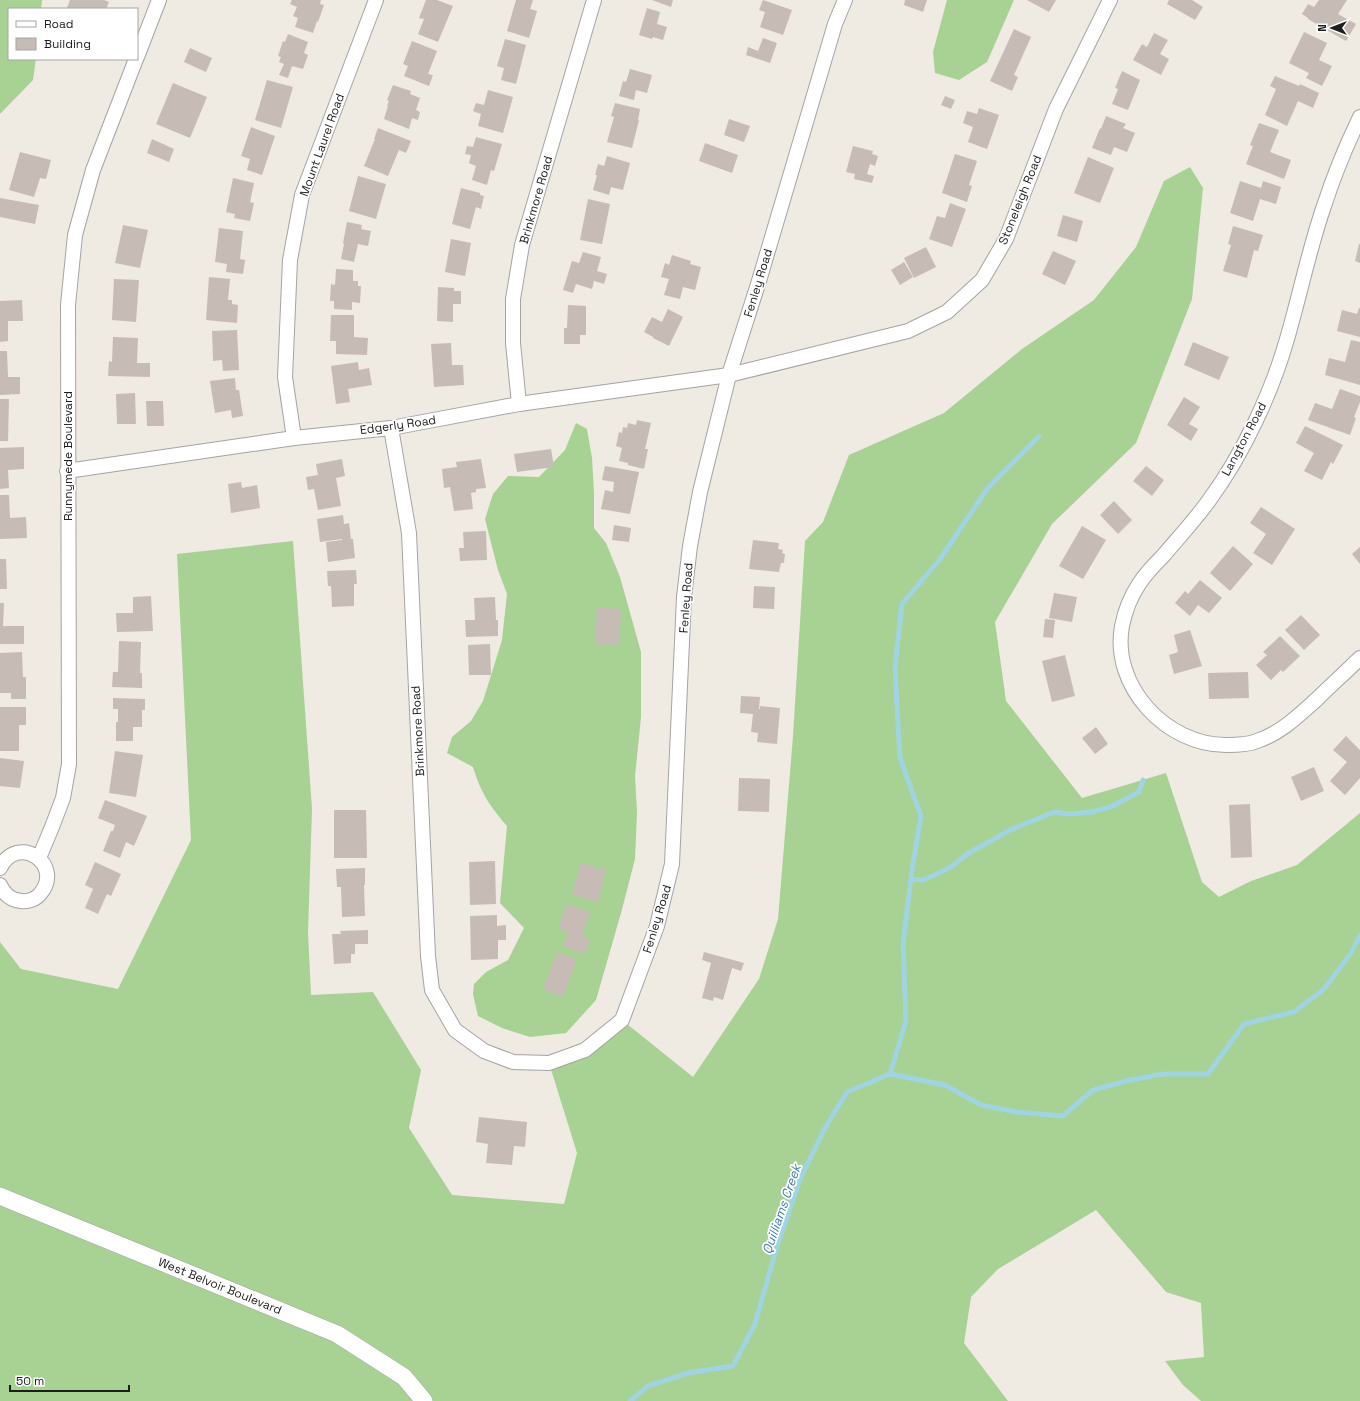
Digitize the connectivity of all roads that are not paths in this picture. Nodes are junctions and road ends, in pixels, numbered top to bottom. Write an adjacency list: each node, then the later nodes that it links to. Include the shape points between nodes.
1 (159, 0): 6 (street, Runnymede Boulevard)
2 (376, 0): 12 (street, Mount Laurel Road, via 302,195 290,260 285,369)
3 (594, 0): 10 (street, Brinkmore Road, via 522,245 513,299 513,344)
4 (845, 0): 9 (street, Fenley Road)
5 (1110, 0): 9 (street, Stoneleigh Road, via 1056,109 1006,239 982,280 947,312 908,331)
6 (138, 55)
7 (136, 60): 13 (street, Runnymede Boulevard, via 93,170 75,235 68,305)
8 (1360, 117): 14 (street, Langton Road, via 1341,156 1323,208 1287,340 1259,415 1211,498 1139,583 1130,600 1120,647 1125,672 1137,695 1151,713 1188,738 1214,745 1255,742 1276,734)
9 (729, 375): 10 (street, Edgerly Road); 18 (street, Fenley Road, via 700,492 684,597 672,864 657,926 622,1020 584,1050 549,1063 513,1062 484,1051)
10 (519, 404): 11 (street, Edgerly Road)
11 (391, 428): 12 (street, Edgerly Road); 18 (street, Brinkmore Road, via 409,533 428,956 432,990)
12 (294, 438): 13 (street, Edgerly Road)
13 (67, 471): 15 (street, Runnymede Boulevard, via 69,764 62,798)
14 (1360, 658)
15 (39, 858): 16 (street, via 25,852 17,853 4,861); 17 (street, via 47,873 47,881 44,889 32,900 15,900 8,896)
16 (0, 868)
17 (0, 885)
18 (454, 1030)
19 (0, 1196): 20 (street, West Belvoir Boulevard, via 337,1334 404,1377)
20 (424, 1401)

